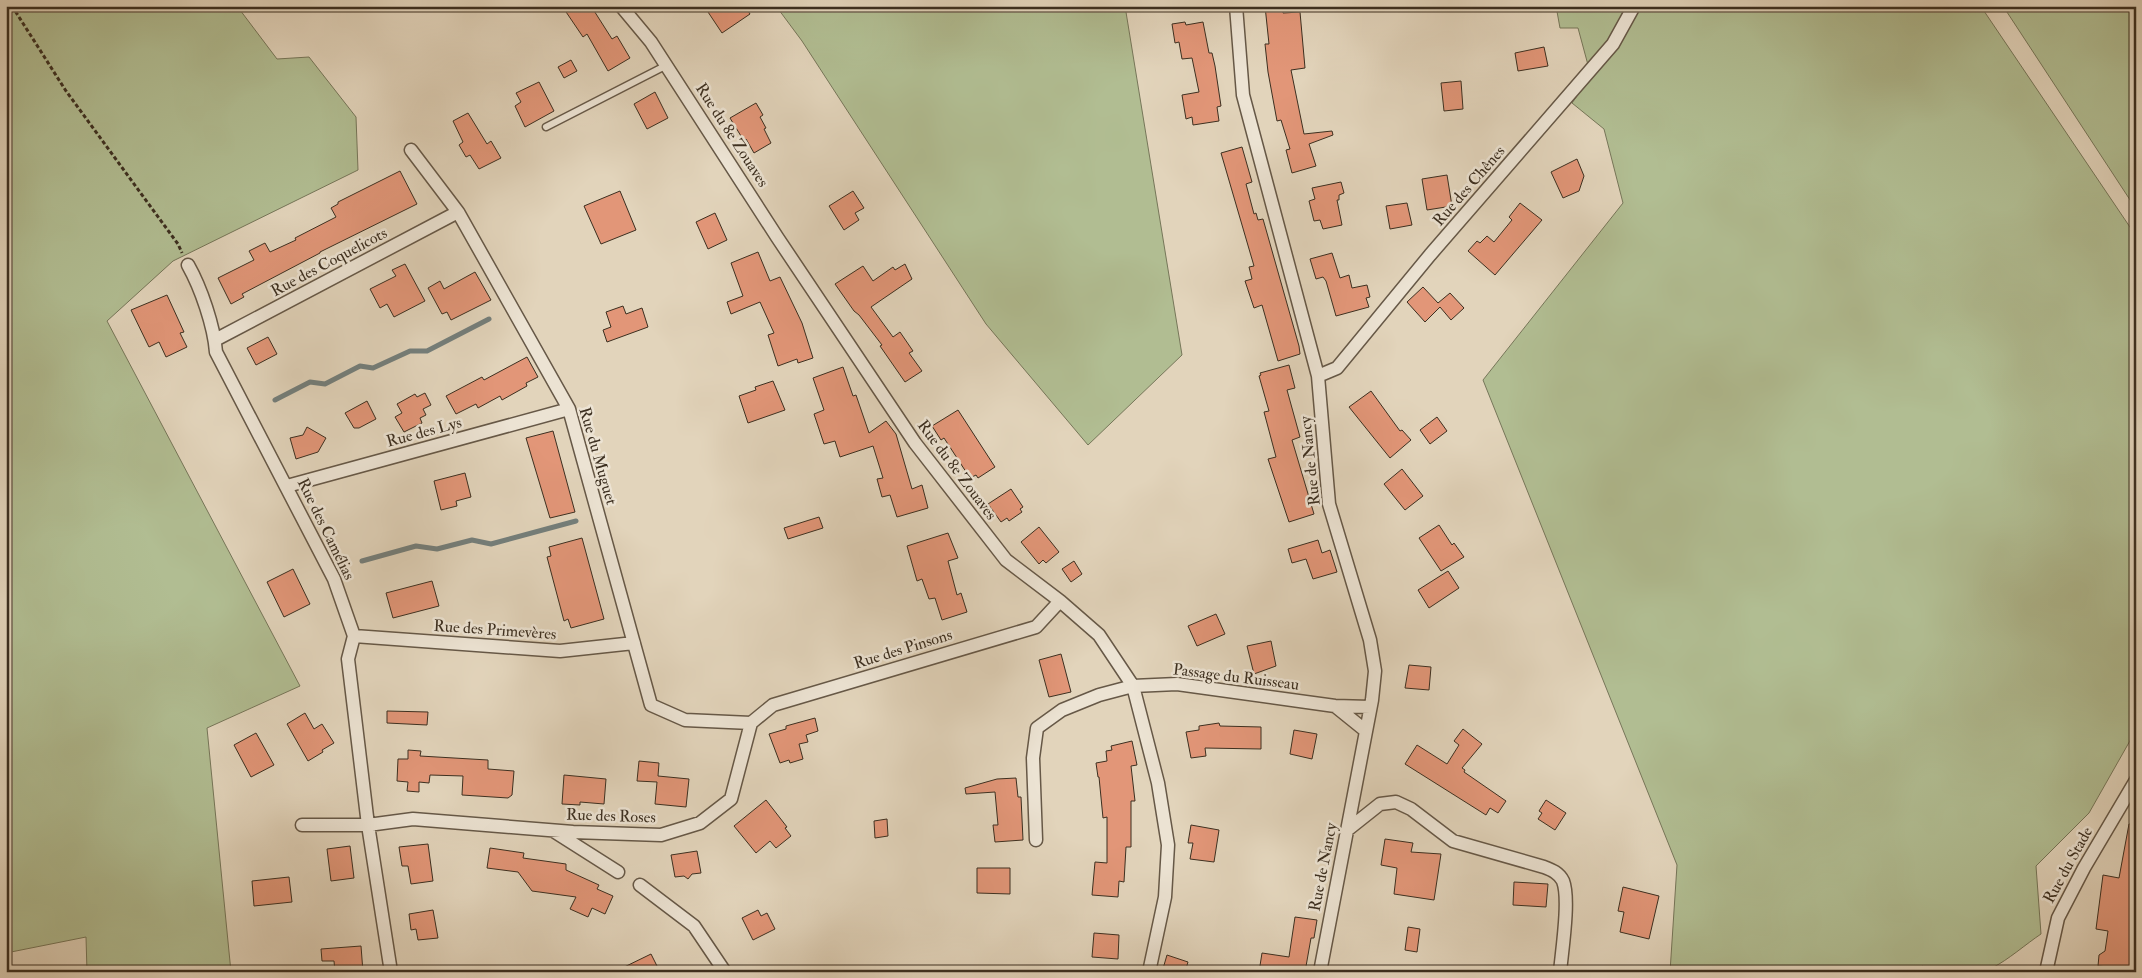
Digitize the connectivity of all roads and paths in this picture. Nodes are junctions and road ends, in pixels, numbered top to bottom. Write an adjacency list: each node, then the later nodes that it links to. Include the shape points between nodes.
1 (12, 6): 9 (path, via 66,91 178,244)
2 (621, 6): 5 (street, Rue du 8e Zouaves)
3 (1236, 6): 11 (street, Rue de Nancy, via 1243,95)
4 (1634, 6): 11 (street, Rue des Chênes, via 1613,44 1337,368)
5 (667, 65): 6 (lane); 14 (street, Rue du 8e Zouaves, via 915,443 1006,560)
6 (546, 128)
7 (411, 150): 8 (street, Rue du Muguet)
8 (458, 212): 10 (street, Rue des Coquelicots); 12 (street, Rue du Muguet)
9 (188, 265): 10 (street, Rue des Camélias, via 196,279)
10 (215, 340): 13 (street, Rue des Camélias, via 216,352)
11 (1318, 376): 19 (street, Rue de Nancy, via 1329,504 1373,650 1375,672)
12 (569, 409): 13 (street, Rue des Lys); 16 (street, Rue du Muguet)
13 (287, 486): 15 (street, Rue des Camélias, via 334,579)
14 (1060, 601): 17 (street, Rue du 8e Zouaves, via 1098,635); 20 (street, Rue des Pinsons, via 1036,627 773,705)
15 (354, 636): 16 (street, Rue des Primevères, via 560,651); 24 (street, via 348,659)
16 (634, 643): 20 (street, Rue du Muguet, via 652,705 685,720)
17 (1134, 691): 18 (street, Passage du Ruisseau, via 1177,684); 27 (street, Passage du Ruisseau, via 1099,695 1062,710 1037,728 1032,758); 32 (street, Rue du 8e Zouaves, via 1158,783 1168,845 1165,897)
18 (1335, 706): 19 (street, Passage du Ruisseau); 21 (street, Passage du Ruisseau)
19 (1370, 707): 21 (street, Rue de Nancy)
20 (751, 724): 25 (street, Rue des Roses, via 731,799 700,823 661,835)
21 (1366, 730): 26 (street, Rue de Nancy)
22 (2136, 780): 35 (street, Rue du Stade, via 2058,918)
23 (302, 825): 24 (street, Rue des Roses)
24 (368, 825): 25 (street, Rue des Roses, via 413,819); 31 (street)
25 (552, 830): 28 (street, Rue des Roses)
26 (1346, 831): 33 (street, Rue de Nancy); 34 (street, via 1380,804 1396,802 1463,845 1552,870 1562,880 1564,891)
27 (1036, 840)
28 (618, 872)
29 (640, 885): 30 (street, via 694,926)
30 (723, 971)
31 (391, 972)
32 (1148, 972)
33 (1320, 972)
34 (1560, 972)
35 (2046, 972)

